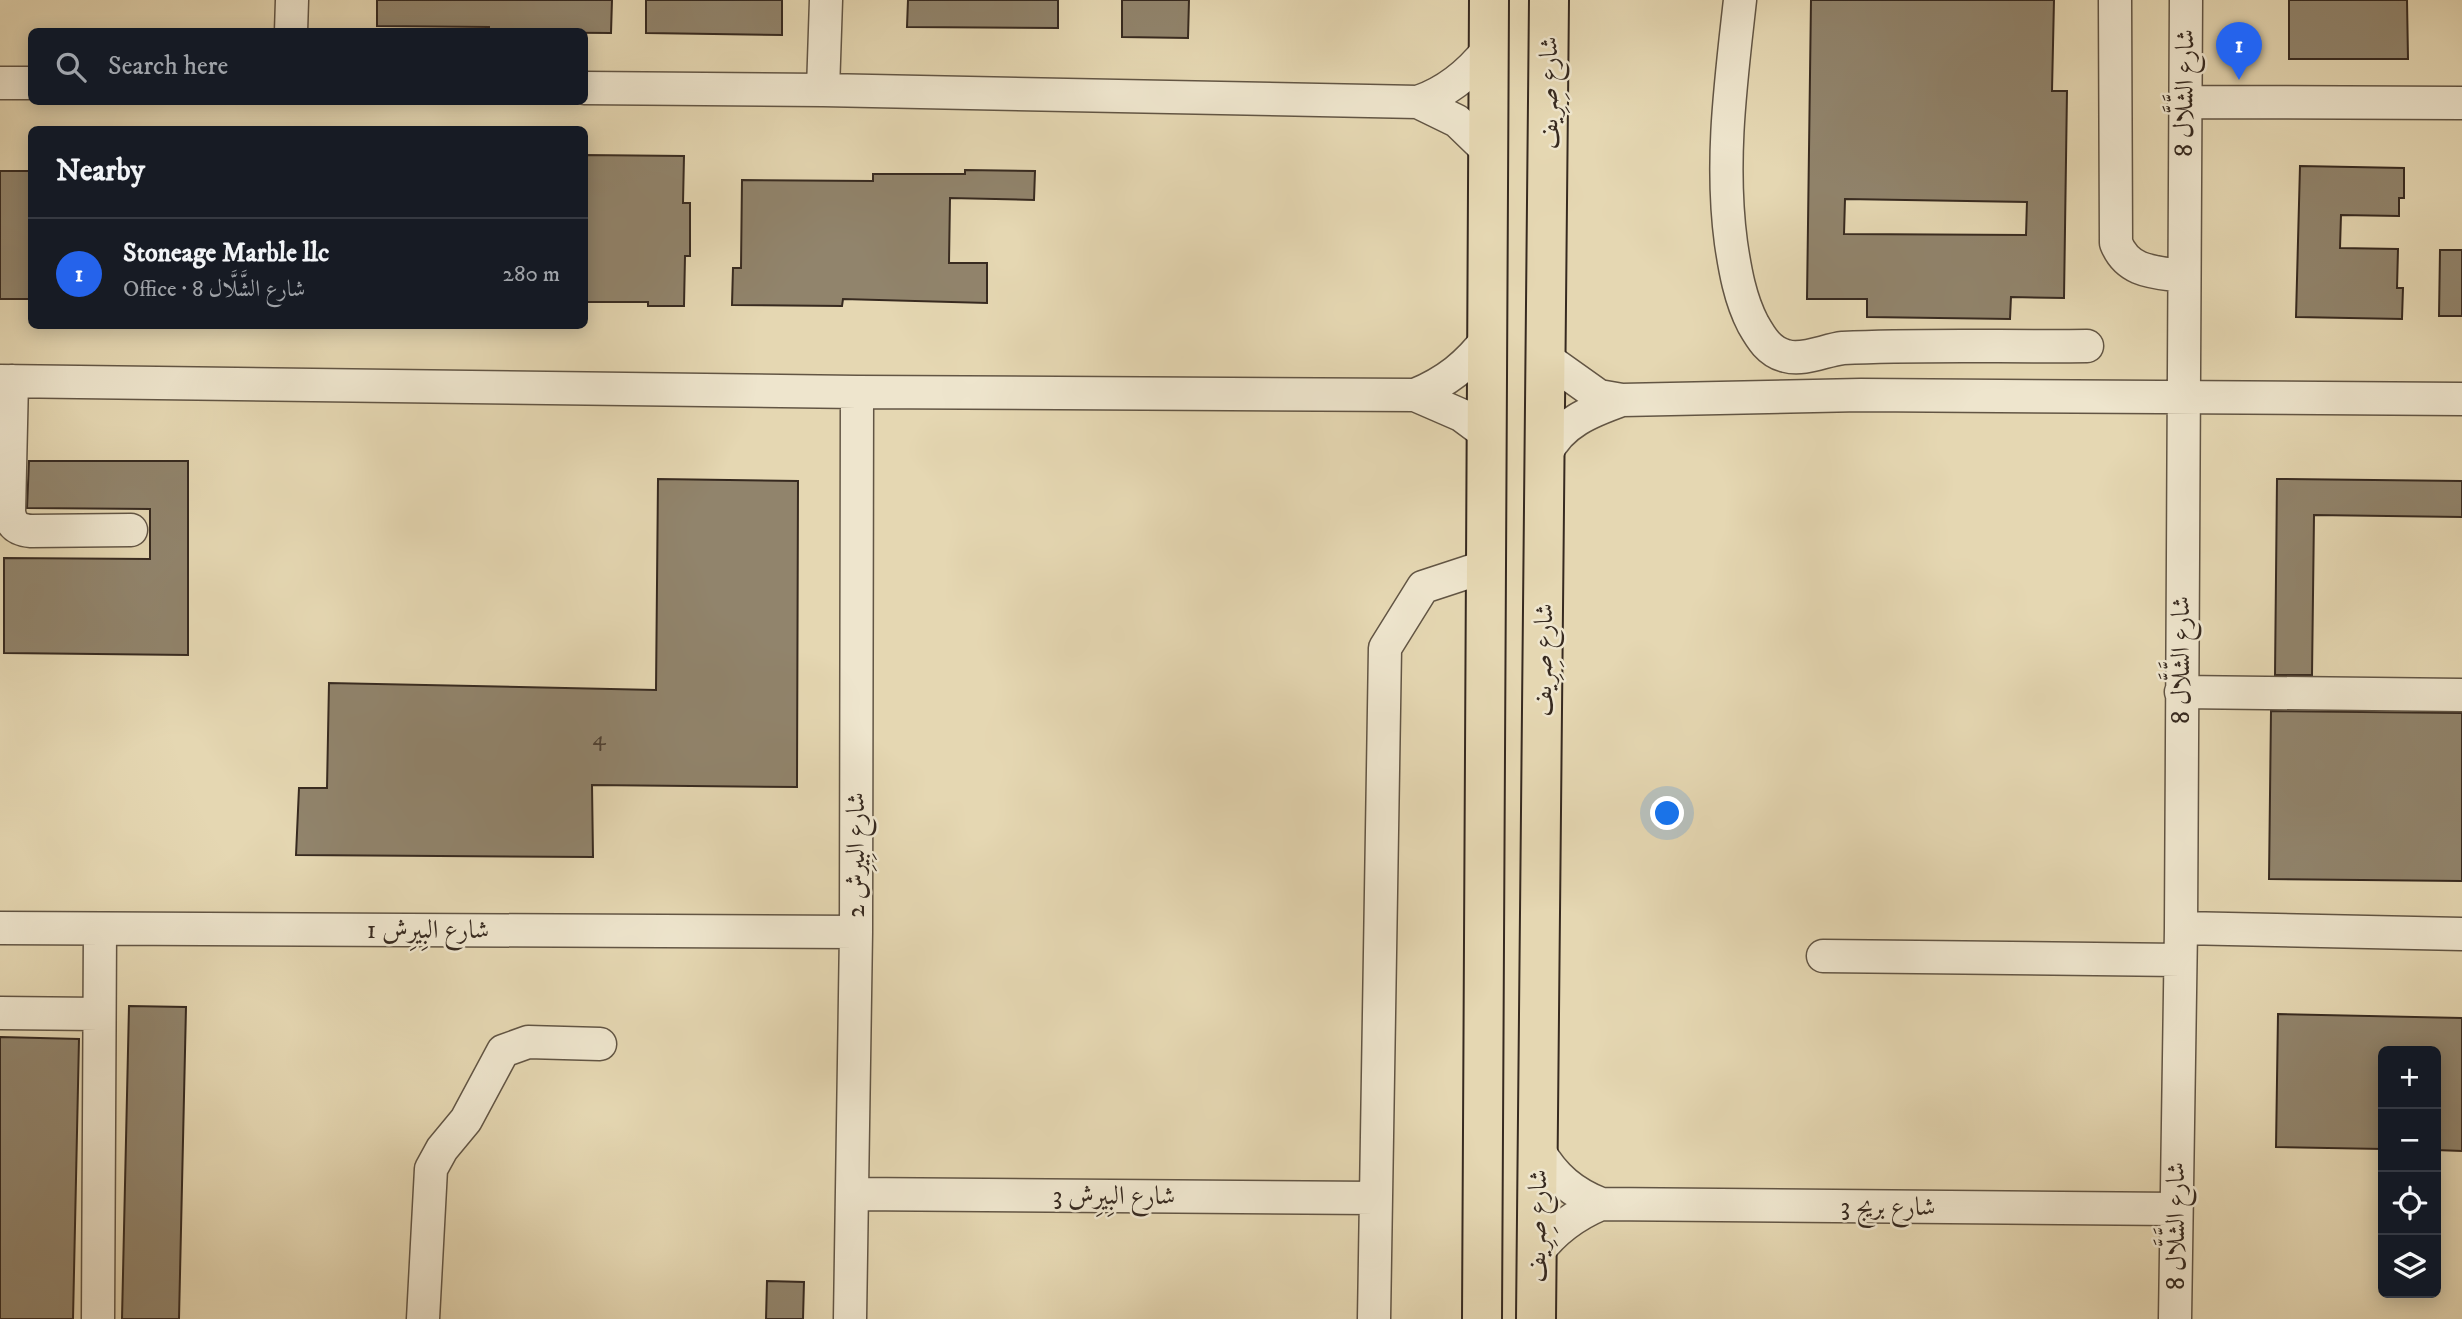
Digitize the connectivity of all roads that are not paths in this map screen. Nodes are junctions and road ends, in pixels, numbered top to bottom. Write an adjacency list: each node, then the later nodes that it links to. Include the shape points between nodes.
1 (292, 0): 8 (street)
2 (826, 0): 13 (street)
3 (1489, 0): 9 (main road, شارع صِرِيف)
4 (1549, 0): 23 (main road, شارع صِرِيف)
5 (1740, 0): 22 (street, via 1727,123 1726,189 1733,255 1747,313 1768,346 1787,356)
6 (2115, 0): 18 (street, via 2116,243 2135,268)
7 (2186, 0): 15 (street, شارع الشَّلَّال 8)
8 (291, 28)
9 (1488, 50): 14 (street, via 1458,82); 17 (main road, شارع صِرِيف)
10 (0, 83): 11 (street)
11 (28, 83)
12 (588, 88): 13 (street)
13 (823, 90): 14 (street)
14 (1418, 102): 17 (street, via 1457,121)
15 (2184, 102): 16 (street); 18 (street, شارع الشَّلَّال 8)
16 (2462, 103)
17 (1488, 151): 19 (main road, شارع صِرِيف)
18 (2183, 276): 29 (street, شارع الشَّلَّال 8)
19 (1488, 338): 26 (street, via 1457,373); 32 (main road, شارع صِرِيف)
20 (2087, 346): 21 (street)
21 (2020, 347): 22 (street); 28 (street)
22 (1861, 348): 27 (street)
23 (1547, 359): 31 (street, via 1599,396); 33 (main road, شارع صِرِيف)
24 (6, 381): 25 (street); 34 (street, via 9,512 15,527 23,531)
25 (857, 392): 26 (street); 41 (street, شارع البِيرِش 2)
26 (1415, 395): 32 (street, via 1446,407)
27 (1861, 395): 28 (street); 31 (street)
28 (2025, 396): 29 (street)
29 (2183, 397): 30 (street); 36 (street, شارع الشَّلَّال 8)
30 (2462, 398)
31 (1622, 400): 33 (street, via 1570,424 1553,439)
32 (1488, 435): 35 (main road, شارع صِرِيف)
33 (1546, 454): 48 (main road, شارع صِرِيف)
34 (131, 530)
35 (1487, 566): 50 (street, via 1423,587 1385,649); 58 (main road, شارع صِرِيف)
36 (2181, 692): 37 (street); 39 (street, شارع الشَّلَّال 8)
37 (2462, 695)
38 (0, 928): 40 (street, شارع البِيرِش 1)
39 (2181, 928): 42 (street); 44 (street, شارع الشَّلَّال 8)
40 (100, 929): 41 (street, شارع البِيرِش 1); 46 (street)
41 (856, 932): 49 (street, شارع البِيرِش 2)
42 (2462, 934)
43 (1823, 956): 44 (street)
44 (2180, 960): 52 (street, شارع الشَّلَّال 8)
45 (0, 1013): 46 (street)
46 (99, 1014): 54 (street)
47 (600, 1044): 55 (street, via 528,1042 503,1051 466,1120 431,1169)
48 (1539, 1151): 51 (street, شارع بريج 3, via 1565,1184); 53 (main road, شارع صِرِيف)
49 (853, 1194): 50 (street, شارع البِيرِش 3); 56 (street, شارع البِيرِش 2)
50 (1375, 1198): 57 (street)
51 (1601, 1204): 52 (street, شارع بريج 3); 53 (street, شارع بريج 3, via 1572,1218)
52 (2176, 1209): 60 (street, شارع الشَّلَّال 8)
53 (1538, 1252): 59 (main road, شارع صِرِيف)
54 (98, 1319)
55 (423, 1319)
56 (850, 1319)
57 (1374, 1319)
58 (1482, 1319)
59 (1536, 1319)
60 (2175, 1319)

